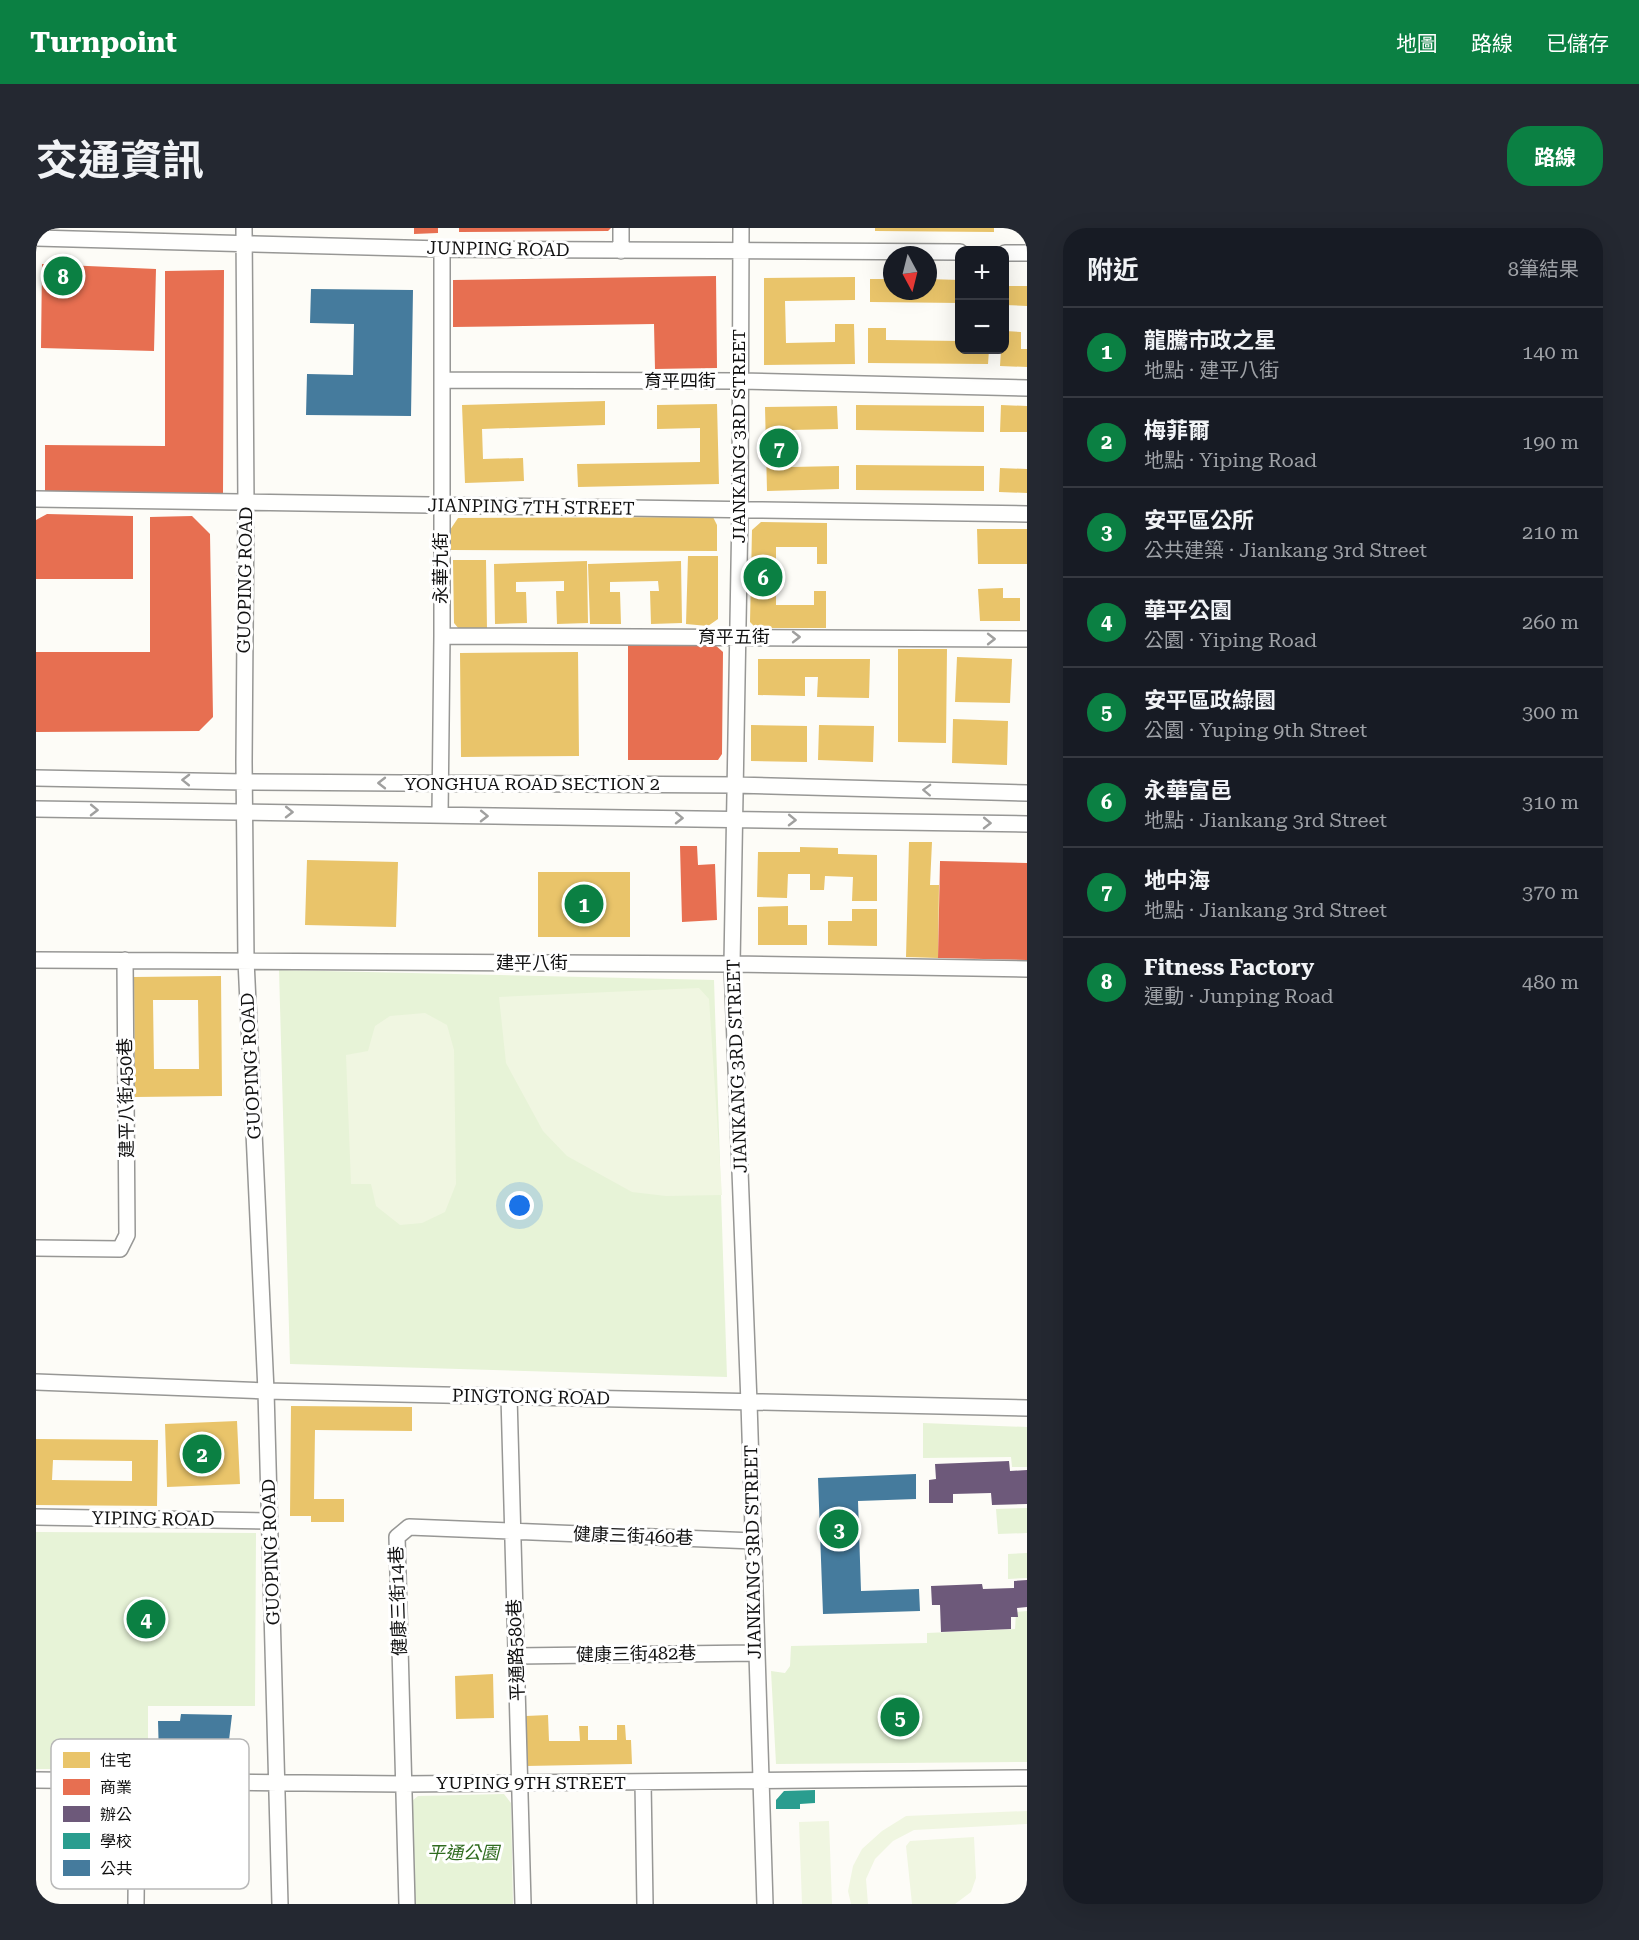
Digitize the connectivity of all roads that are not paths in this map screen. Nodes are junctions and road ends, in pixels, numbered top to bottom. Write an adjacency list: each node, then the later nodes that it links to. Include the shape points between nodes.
1 (621, 228): 7 (street)
2 (741, 228): 6 (street, JIANKANG 3RD STREET)
3 (244, 236): 4 (street, JUNPING ROAD); 5 (street, JUNPING ROAD); 15 (street, GUOPING ROAD)
4 (36, 238)
5 (442, 249): 7 (street, JUNPING ROAD); 11 (street, 永華九街)
6 (741, 250): 7 (street, JUNPING ROAD); 8 (street, JUNPING ROAD); 12 (street, JIANKANG 3RD STREET)
7 (621, 251)
8 (955, 252)
9 (1009, 253): 10 (street)
10 (1027, 253)
11 (442, 380): 12 (street, 育平四街); 16 (street, 永華九街)
12 (740, 381): 13 (street, 育平四街); 17 (street, JIANKANG 3RD STREET)
13 (1027, 388)
14 (36, 499): 15 (street, JIANPING 7TH STREET)
15 (246, 503): 16 (street, JIANPING 7TH STREET); 23 (street, GUOPING ROAD)
16 (441, 506): 17 (street, JIANPING 7TH STREET); 19 (street, 永華九街)
17 (740, 510): 18 (street, JIANPING 7TH STREET); 20 (street, JIANKANG 3RD STREET)
18 (1027, 514)
19 (442, 636): 20 (street, 育平五街); 24 (street, 永華九街)
20 (737, 637): 21 (street, 育平五街, one-way to 21); 25 (street, JIANKANG 3RD STREET)
21 (1027, 639)
22 (36, 777): 23 (street, YONGHUA ROAD SECTION 2, one-way to 22)
23 (244, 782): 24 (street, YONGHUA ROAD SECTION 2, one-way to 23); 28 (street, GUOPING ROAD)
24 (440, 783): 25 (street, YONGHUA ROAD SECTION 2); 29 (street, 永華九街)
25 (734, 785): 26 (street, YONGHUA ROAD SECTION 2, one-way to 25); 30 (street, JIANKANG 3RD STREET)
26 (1027, 793)
27 (36, 809): 28 (street, YONGHUA ROAD SECTION 2, one-way to 28)
28 (245, 812): 29 (street, YONGHUA ROAD SECTION 2, one-way to 29); 34 (street, GUOPING ROAD)
29 (440, 815): 30 (street, YONGHUA ROAD SECTION 2, one-way to 30)
30 (734, 819): 31 (street, YONGHUA ROAD SECTION 2, one-way to 31); 35 (street, JIANKANG 3RD STREET)
31 (1027, 824)
32 (36, 960): 33 (street, 建平八街)
33 (125, 960): 34 (street, 建平八街); 37 (street, 建平八街450巷, via 128,1235 120,1249)
34 (246, 960): 35 (street, 建平八街); 39 (street, GUOPING ROAD)
35 (732, 964): 36 (street, 建平八街); 41 (street, JIANKANG 3RD STREET)
36 (1027, 969)
37 (36, 1248)
38 (36, 1382): 39 (street, PINGTONG ROAD)
39 (266, 1391): 40 (street, PINGTONG ROAD); 44 (street, GUOPING ROAD)
40 (509, 1396): 41 (street, PINGTONG ROAD); 45 (street, 平通路580巷)
41 (749, 1403): 42 (street, PINGTONG ROAD); 46 (street, JIANKANG 3RD STREET)
42 (1027, 1408)
43 (36, 1517): 44 (street, YIPING ROAD)
44 (270, 1521): 54 (street, GUOPING ROAD)
45 (513, 1530): 46 (street, 健康三街460巷); 48 (street, 平通路580巷); 57 (street, 健康三街14巷, via 409,1527 397,1537)
46 (754, 1541): 47 (street, JIANKANG 3RD STREET)
47 (756, 1653): 48 (street, 健康三街482巷); 52 (street, JIANKANG 3RD STREET)
48 (516, 1656): 56 (street, 平通路580巷)
49 (1027, 1778): 52 (street, YUPING 9TH STREET)
50 (36, 1780): 51 (street, YUPING 9TH STREET)
51 (51, 1780)
52 (760, 1781): 55 (street, YUPING 9TH STREET); 64 (street, JIANKANG 3RD STREET)
53 (249, 1782): 54 (street, YUPING 9TH STREET)
54 (277, 1782): 57 (street, YUPING 9TH STREET); 60 (street, GUOPING ROAD)
55 (643, 1782): 56 (street, YUPING 9TH STREET); 63 (street)
56 (520, 1783): 57 (street, YUPING 9TH STREET); 62 (street, 平通路580巷)
57 (404, 1784): 61 (street)
58 (136, 1889): 59 (street)
59 (136, 1904)
60 (280, 1904)
61 (406, 1904)
62 (523, 1904)
63 (645, 1904)
64 (765, 1904)

